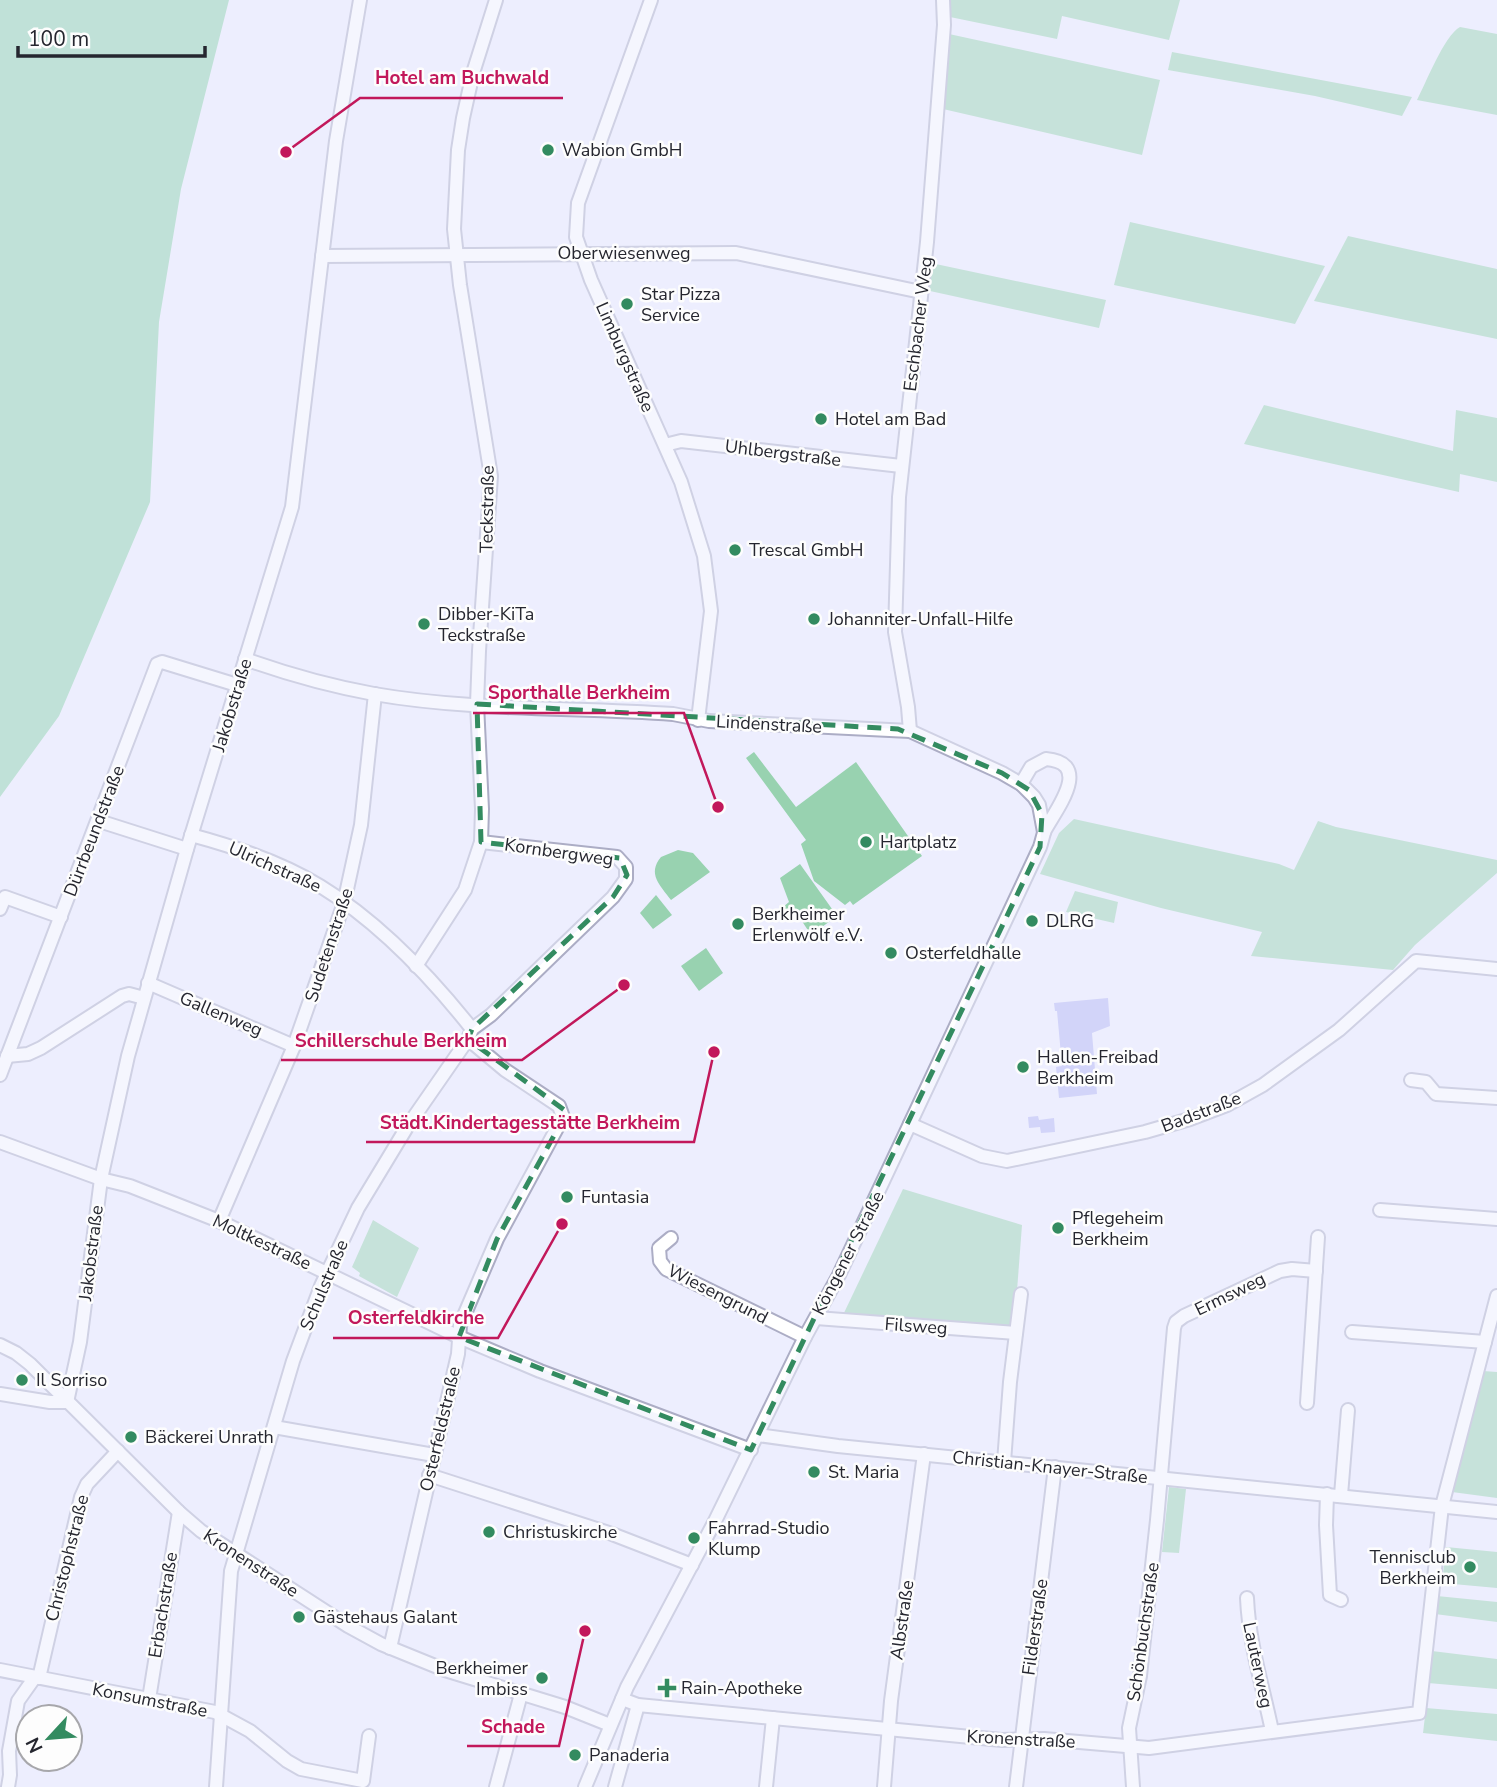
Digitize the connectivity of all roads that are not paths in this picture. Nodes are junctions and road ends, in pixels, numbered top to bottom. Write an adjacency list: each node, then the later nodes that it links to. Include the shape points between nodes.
1 (360, 0): 7 (street, Jakobstraße)
2 (496, 0): 6 (street, Teckstraße, via 458,150)
3 (651, 0): 5 (street, Limburgstraße, via 581,193 575,230)
4 (943, 0): 8 (street, Eschbacher Weg)
5 (580, 254): 6 (street, Oberwiesenweg); 8 (street, Oberwiesenweg, via 736,253); 9 (street, Limburgstraße)
6 (456, 255): 7 (street, Oberwiesenweg); 14 (street, Teckstraße, via 491,477)
7 (322, 256): 11 (street, Jakobstraße, via 295,495)
8 (921, 292): 10 (street, Eschbacher Weg)
9 (664, 445): 10 (street, Uhlbergstraße, via 681,441); 15 (street, Limburgstraße, via 685,493 708,573 710,627)
10 (901, 466): 16 (street, Eschbacher Weg, via 895,632)
11 (245, 659): 12 (street, Jakobstraße); 13 (street, Lindenstraße)
12 (237, 685): 18 (street, Dürrbeundstraße, via 159,662); 20 (street, Jakobstraße)
13 (375, 694): 14 (street, Lindenstraße); 24 (street, Sudetenstraße, via 361,825)
14 (477, 704): 15 (street, Lindenstraße, via 661,713); 21 (street, Teckstraße)
15 (698, 720): 16 (street, Lindenstraße)
16 (910, 732): 17 (street, Lindenstraße)
17 (1021, 784): 19 (street, Lindenstraße, via 1039,805); 19 (street, Köngener Straße, via 1031,767 1046,759 1067,771 1068,790)
18 (99, 821): 22 (street); 26 (street, Dürrbeundstraße)
19 (1044, 832): 38 (street, Köngener Straße)
20 (191, 835): 22 (street, Jakobstraße); 24 (street, Ulrichstraße, via 276,864 318,884)
21 (481, 842): 23 (street, Kornbergweg, via 617,858); 27 (street, Teckstraße, via 465,890)
22 (187, 849): 29 (street, Jakobstraße)
23 (627, 874): 31 (street, Schulstraße, via 613,897)
24 (344, 903): 27 (street, Ulrichstraße); 32 (street, Sudetenstraße)
25 (0, 909): 26 (street, via 5,897)
26 (61, 917): 33 (street, Dürrbeundstraße)
27 (416, 966): 31 (street, Ulrichstraße)
28 (1497, 969): 38 (street, Badstraße, via 1416,961 1339,1030 1263,1085 1209,1112 1145,1132 999,1161)
29 (148, 983): 30 (street, Jakobstraße); 32 (street, Gallenweg)
30 (144, 998): 33 (street, via 122,996 33,1052); 40 (street, Jakobstraße)
31 (470, 1034): 37 (street, Ulrichstraße, via 510,1074); 47 (street, Schulstraße, via 390,1154)
32 (294, 1046): 43 (street, Sudetenstraße)
33 (7, 1056): 34 (street, Dürrbeundstraße)
34 (0, 1075)
35 (1410, 1080): 36 (street, via 1426,1082 1436,1094)
36 (1497, 1098)
37 (559, 1106): 53 (street, Osterfeldstraße, via 562,1121 497,1239)
38 (910, 1124): 50 (street, Köngener Straße)
39 (0, 1142): 40 (street, Moltkestraße)
40 (101, 1179): 43 (street, Moltkestraße); 58 (street, Jakobstraße, via 82,1330)
41 (1380, 1210): 42 (street)
42 (1497, 1219)
43 (219, 1221): 47 (street, Moltkestraße)
44 (1318, 1237): 46 (street)
45 (671, 1238): 54 (street, Wiesengrund, via 659,1248 666,1269)
46 (1316, 1271): 59 (street); 70 (street, Ermsweg, via 1280,1270 1176,1322)
47 (328, 1273): 53 (street, Moltkestraße); 61 (street, Schulstraße, via 293,1361)
48 (1021, 1294): 52 (street)
49 (1497, 1296): 55 (street)
50 (816, 1318): 52 (street, Filsweg); 54 (street, Köngener Straße)
51 (1352, 1332): 55 (street)
52 (1016, 1334): 67 (street)
53 (459, 1337): 63 (street, Moltkestraße); 66 (street, Osterfeldstraße)
54 (805, 1337): 62 (street, Köngener Straße)
55 (1485, 1342): 73 (street)
56 (0, 1345): 58 (street, Kronenstraße, via 30,1364)
57 (0, 1394): 58 (street)
58 (66, 1402): 64 (street, Kronenstraße)
59 (1307, 1403)
60 (1348, 1410): 72 (street)
61 (274, 1427): 66 (street); 76 (street, Schulstraße)
62 (758, 1434): 63 (street, Köngener Straße); 65 (street, Christian-Knayer-Straße)
63 (751, 1450): 77 (street, Köngener Straße)
64 (118, 1451): 74 (street, Kronenstraße); 82 (street, Christophstraße, via 80,1497)
65 (924, 1454): 67 (street, Christian-Knayer-Straße); 90 (street, Albstraße)
66 (434, 1455): 69 (street, Osterfeldstraße)
67 (1004, 1462): 68 (street, Christian-Knayer-Straße)
68 (1055, 1467): 70 (street, Christian-Knayer-Straße); 93 (street, Filderstraße)
69 (429, 1475): 77 (street); 80 (street, Osterfeldstraße)
70 (1162, 1478): 71 (street, Christian-Knayer-Straße); 94 (street, Schönbuchstraße)
71 (1327, 1494): 72 (street, Christian-Knayer-Straße); 79 (street, via 1330,1595)
72 (1341, 1495): 73 (street, Christian-Knayer-Straße)
73 (1442, 1506): 75 (street, Christian-Knayer-Straße); 91 (street, Kronenstraße, via 1419,1713)
74 (179, 1512): 76 (street, Kronenstraße); 84 (street, Erbachstraße)
75 (1497, 1512)
76 (236, 1554): 80 (street, Kronenstraße); 87 (street, Schulstraße, via 230,1571)
77 (692, 1564): 85 (street, Köngener Straße)
78 (1247, 1598): 91 (street, Lauterweg, via 1249,1634)
79 (1341, 1600)
80 (390, 1648): 83 (street, Kronenstraße)
81 (0, 1670): 82 (street, Konsumstraße)
82 (37, 1677): 84 (street, Konsumstraße); 95 (street, Christophstraße, via 18,1701)
83 (521, 1694): 89 (street, Kronenstraße); 97 (street)
84 (149, 1699): 87 (street, Konsumstraße)
85 (622, 1699): 86 (street, Kronenstraße); 89 (street, Köngener Straße)
86 (638, 1705): 88 (street, Kronenstraße); 99 (street)
87 (222, 1716): 92 (street, Konsumstraße, via 301,1769 363,1781); 96 (street, Schulstraße)
88 (773, 1718): 90 (street, Kronenstraße); 100 (street)
89 (610, 1725): 98 (street, Köngener Straße)
90 (890, 1728): 93 (street, Kronenstraße); 101 (street, Albstraße)
91 (1272, 1731): 94 (street, Kronenstraße, via 1157,1748)
92 (369, 1736)
93 (1021, 1740): 94 (street, Kronenstraße); 102 (street, Filderstraße)
94 (1130, 1747): 103 (street, Schönbuchstraße)
95 (8, 1787)
96 (216, 1787)
97 (496, 1787)
98 (585, 1787)
99 (615, 1787)
100 (766, 1787)
101 (884, 1787)
102 (1016, 1787)
103 (1133, 1787)

